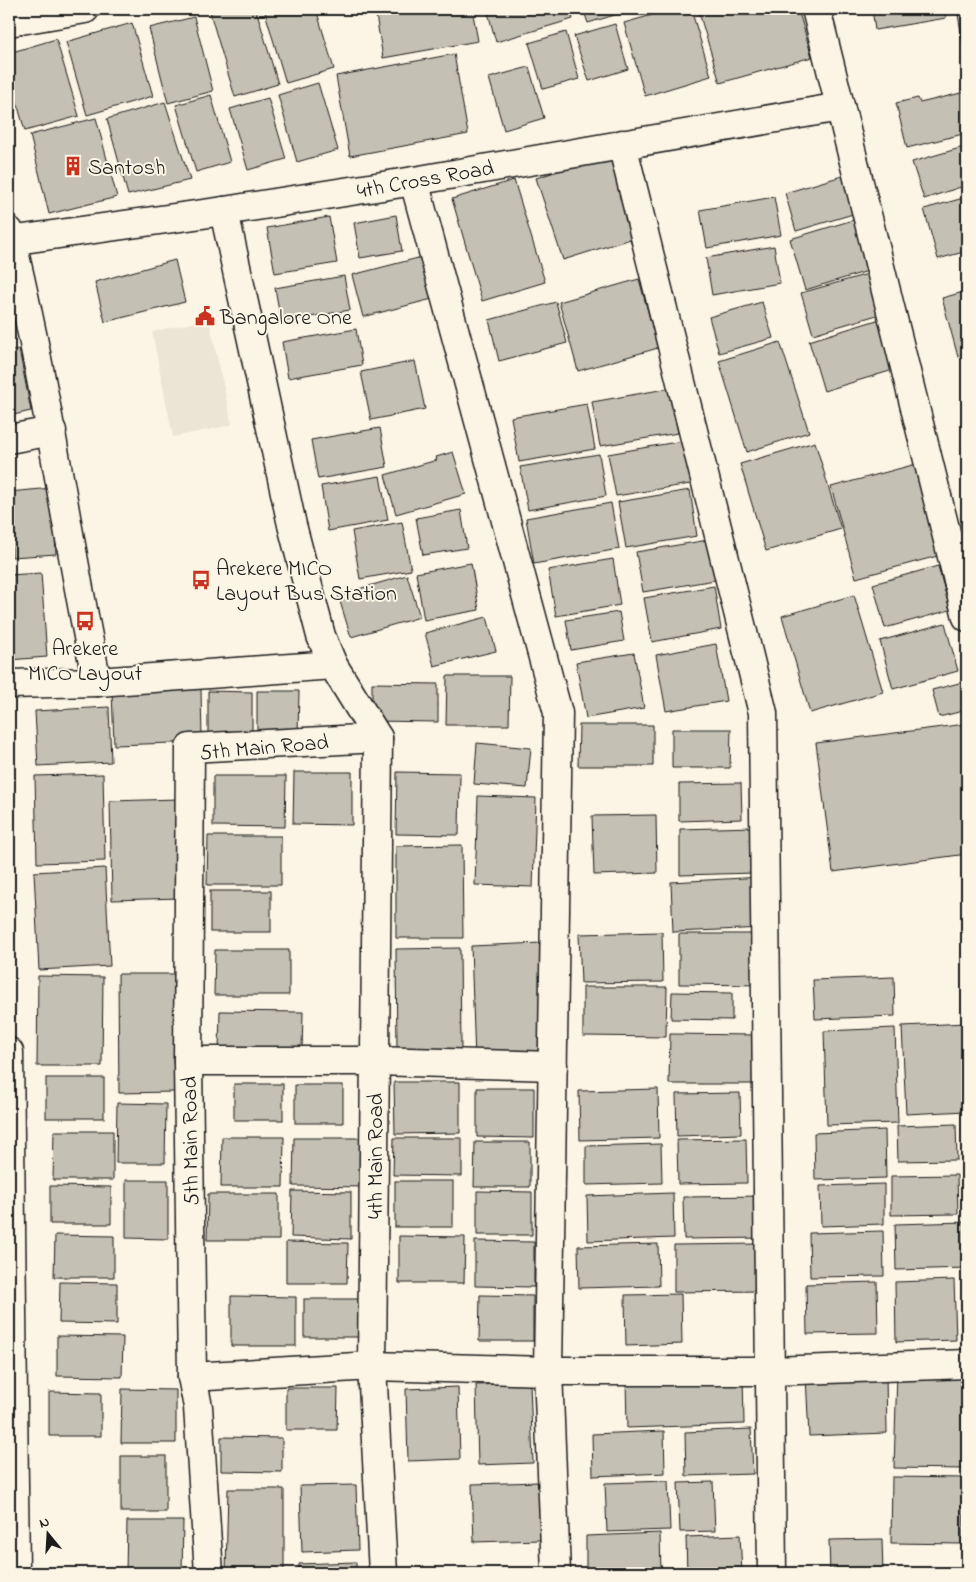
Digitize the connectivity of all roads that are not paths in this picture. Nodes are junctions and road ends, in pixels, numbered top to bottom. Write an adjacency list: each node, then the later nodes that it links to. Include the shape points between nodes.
1 (86, 9): 3 (street)
2 (816, 9): 4 (street)
3 (9, 22)
4 (840, 107): 5 (street, 4th Cross Road); 11 (street)
5 (622, 144): 6 (street, 4th Cross Road); 23 (street, via 763,713)
6 (414, 181): 7 (street, 4th Cross Road); 19 (street, via 558,714)
7 (224, 211): 8 (street, 4th Cross Road); 12 (street, via 292,525 321,636)
8 (10, 238): 9 (street)
9 (52, 431): 10 (street); 13 (street)
10 (9, 439)
11 (967, 616)
12 (333, 665): 13 (street); 15 (street)
13 (97, 682): 14 (street)
14 (9, 684)
15 (378, 738): 17 (street, 5th Main Road, via 190,748); 18 (street, 4th Main Road)
16 (9, 1052): 25 (street)
17 (188, 1061): 18 (street); 24 (street, 5th Main Road)
18 (374, 1062): 19 (street); 21 (street, 4th Main Road)
19 (553, 1066): 22 (street)
20 (967, 1364): 23 (street)
21 (372, 1366): 22 (street); 24 (street); 28 (street, 4th Main Road)
22 (548, 1371): 23 (street); 29 (street)
23 (771, 1371): 30 (street)
24 (192, 1377): 27 (street, 5th Main Road, via 198,1407)
25 (12, 1500): 26 (street)
26 (15, 1573)
27 (209, 1573)
28 (383, 1573)
29 (556, 1573)
30 (772, 1573)

